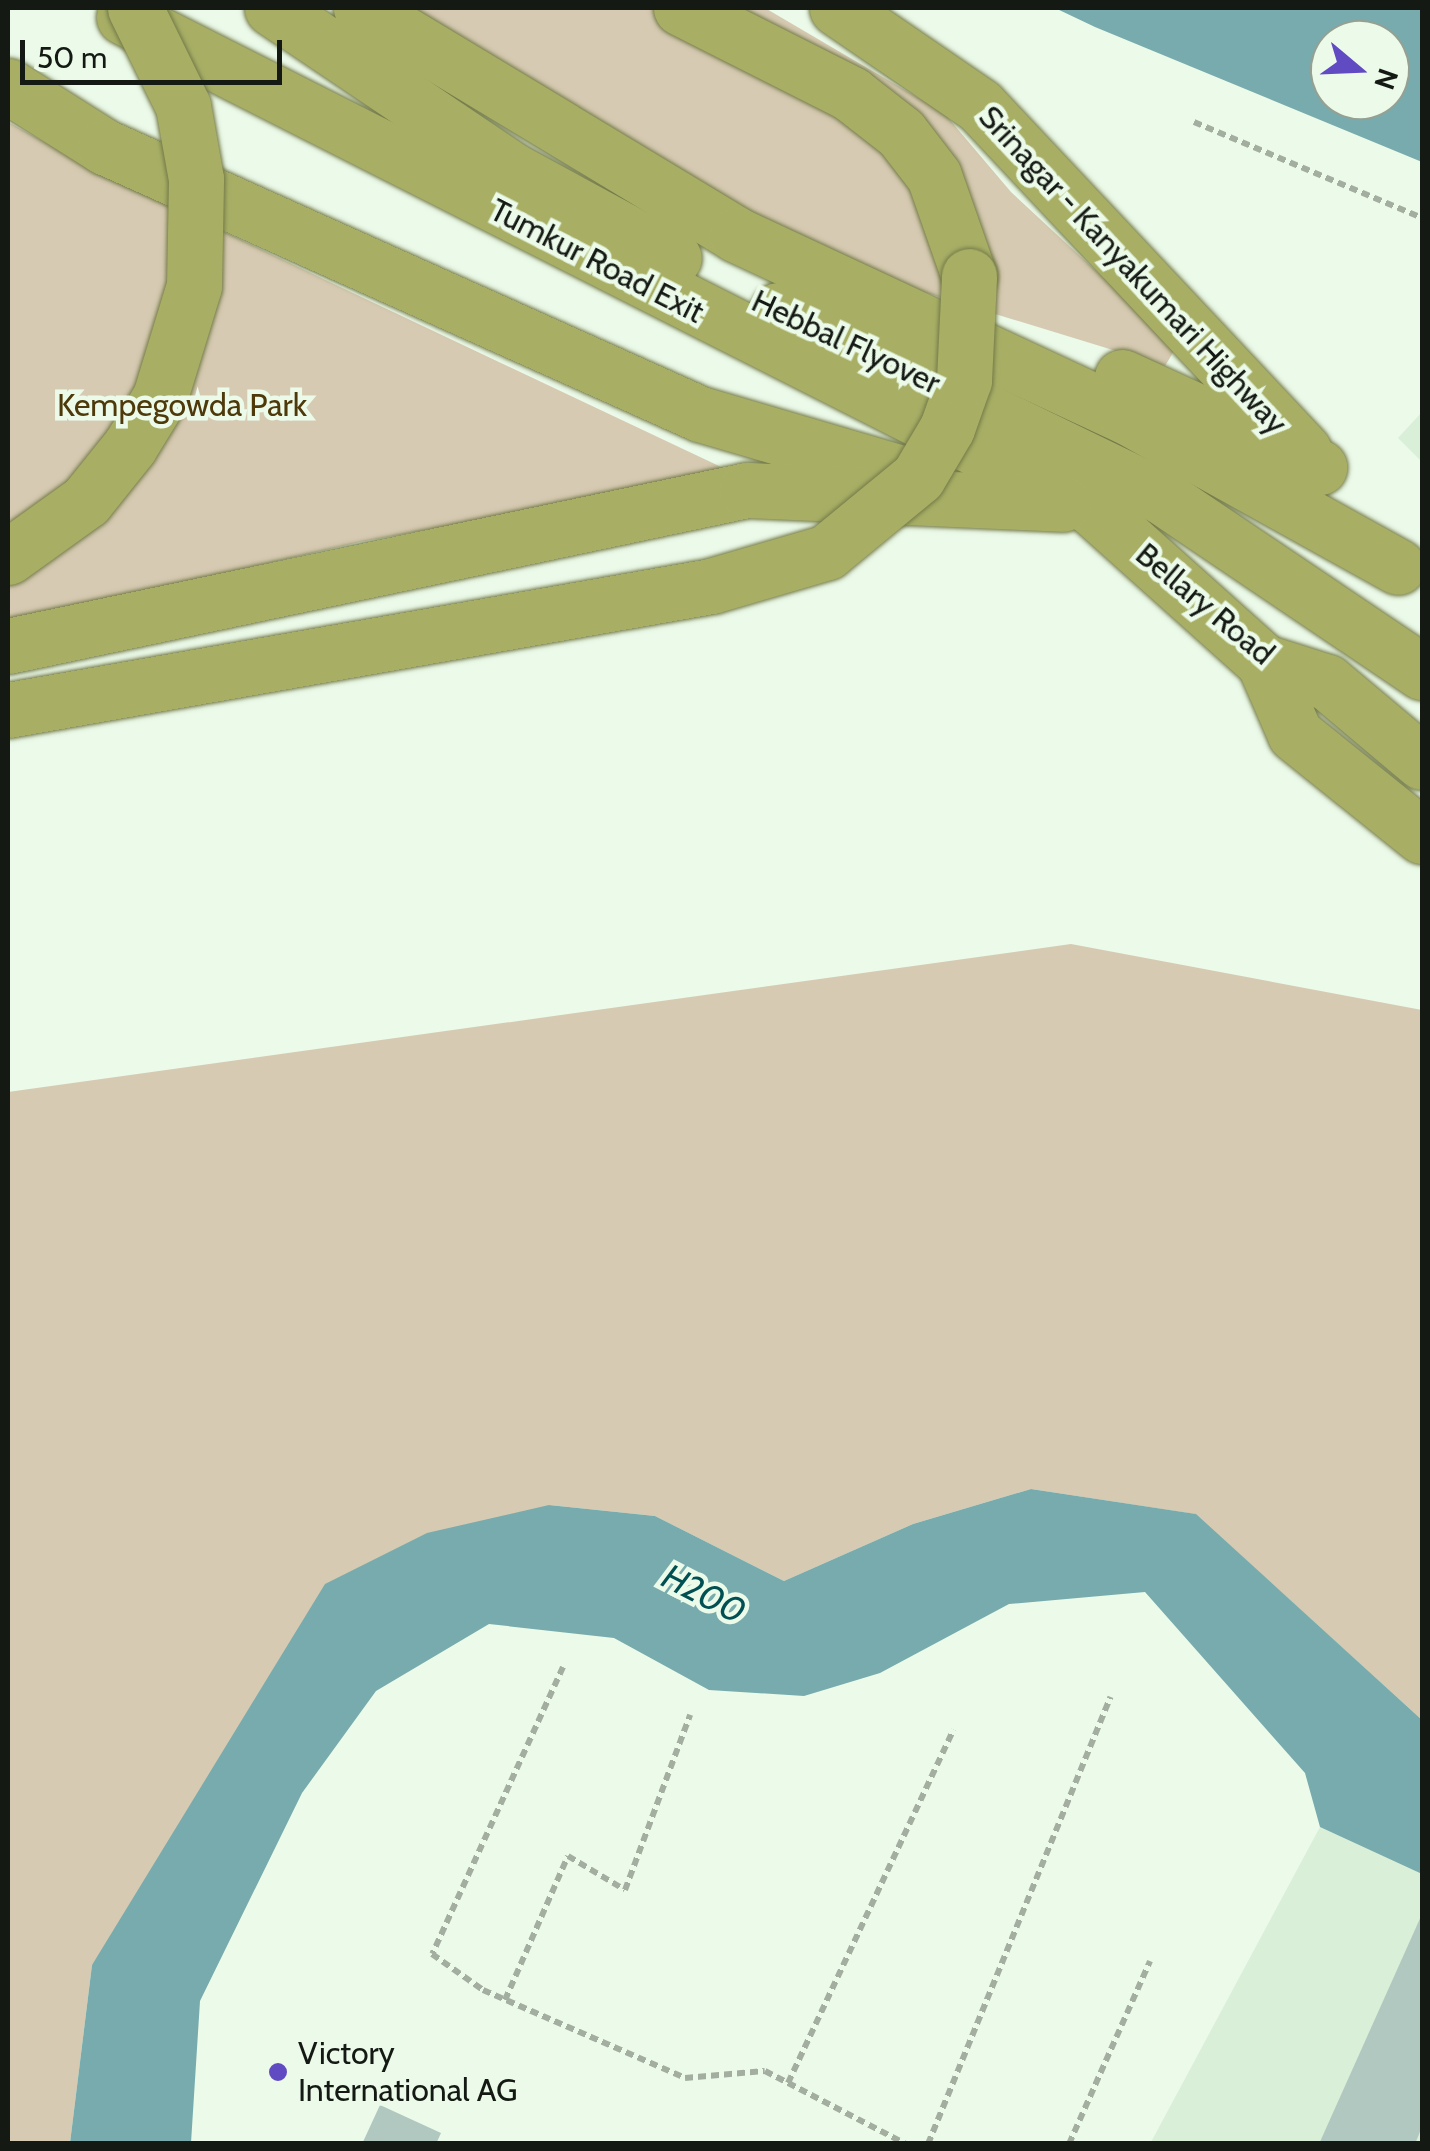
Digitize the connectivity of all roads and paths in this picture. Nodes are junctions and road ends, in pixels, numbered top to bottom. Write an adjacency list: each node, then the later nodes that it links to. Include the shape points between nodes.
1 (109, 8): 13 (highway, Tumkur Road Exit)
2 (135, 8): 14 (highway, bridge, via 183,106 196,179 194,286 160,397 130,446 86,501)
3 (272, 8): 18 (highway, Hebbal Flyover, via 512,170 622,232 1072,450 1290,576)
4 (361, 8): 15 (highway, Hebbal Flyover, via 737,235 1126,416)
5 (424, 8): 11 (highway, via 763,209)
6 (681, 8): 19 (highway, bridge, via 851,94 901,133 934,176 956,221 971,327 947,428 918,476 828,552 774,572)
7 (837, 8): 11 (highway, Srinagar - Kanyakumari Highway, via 980,106)
8 (8, 86): 12 (highway, via 105,147 700,414)
9 (1194, 122): 10 (path)
10 (1422, 218)
11 (1319, 467): 15 (highway, Srinagar - Kanyakumari Highway)
12 (991, 499): 13 (highway); 16 (highway, via 747,490)
13 (1090, 506): 17 (highway, Bellary Road)
14 (8, 557)
15 (1410, 579)
16 (8, 646)
17 (1264, 662): 20 (highway, Bellary Road, via 1327,682); 21 (highway, via 1294,734)
18 (1422, 672)
19 (8, 710)
20 (1422, 762)
21 (1422, 836)
22 (563, 1666): 27 (path, via 432,1954)
23 (1110, 1697): 30 (path)
24 (690, 1715): 27 (path, via 624,1890 568,1856)
25 (953, 1730): 28 (path)
26 (1150, 1960): 31 (path)
27 (505, 2000): 28 (path, via 686,2078 765,2071)
28 (788, 2082): 29 (path)
29 (906, 2144)
30 (928, 2144)
31 (1068, 2144)

